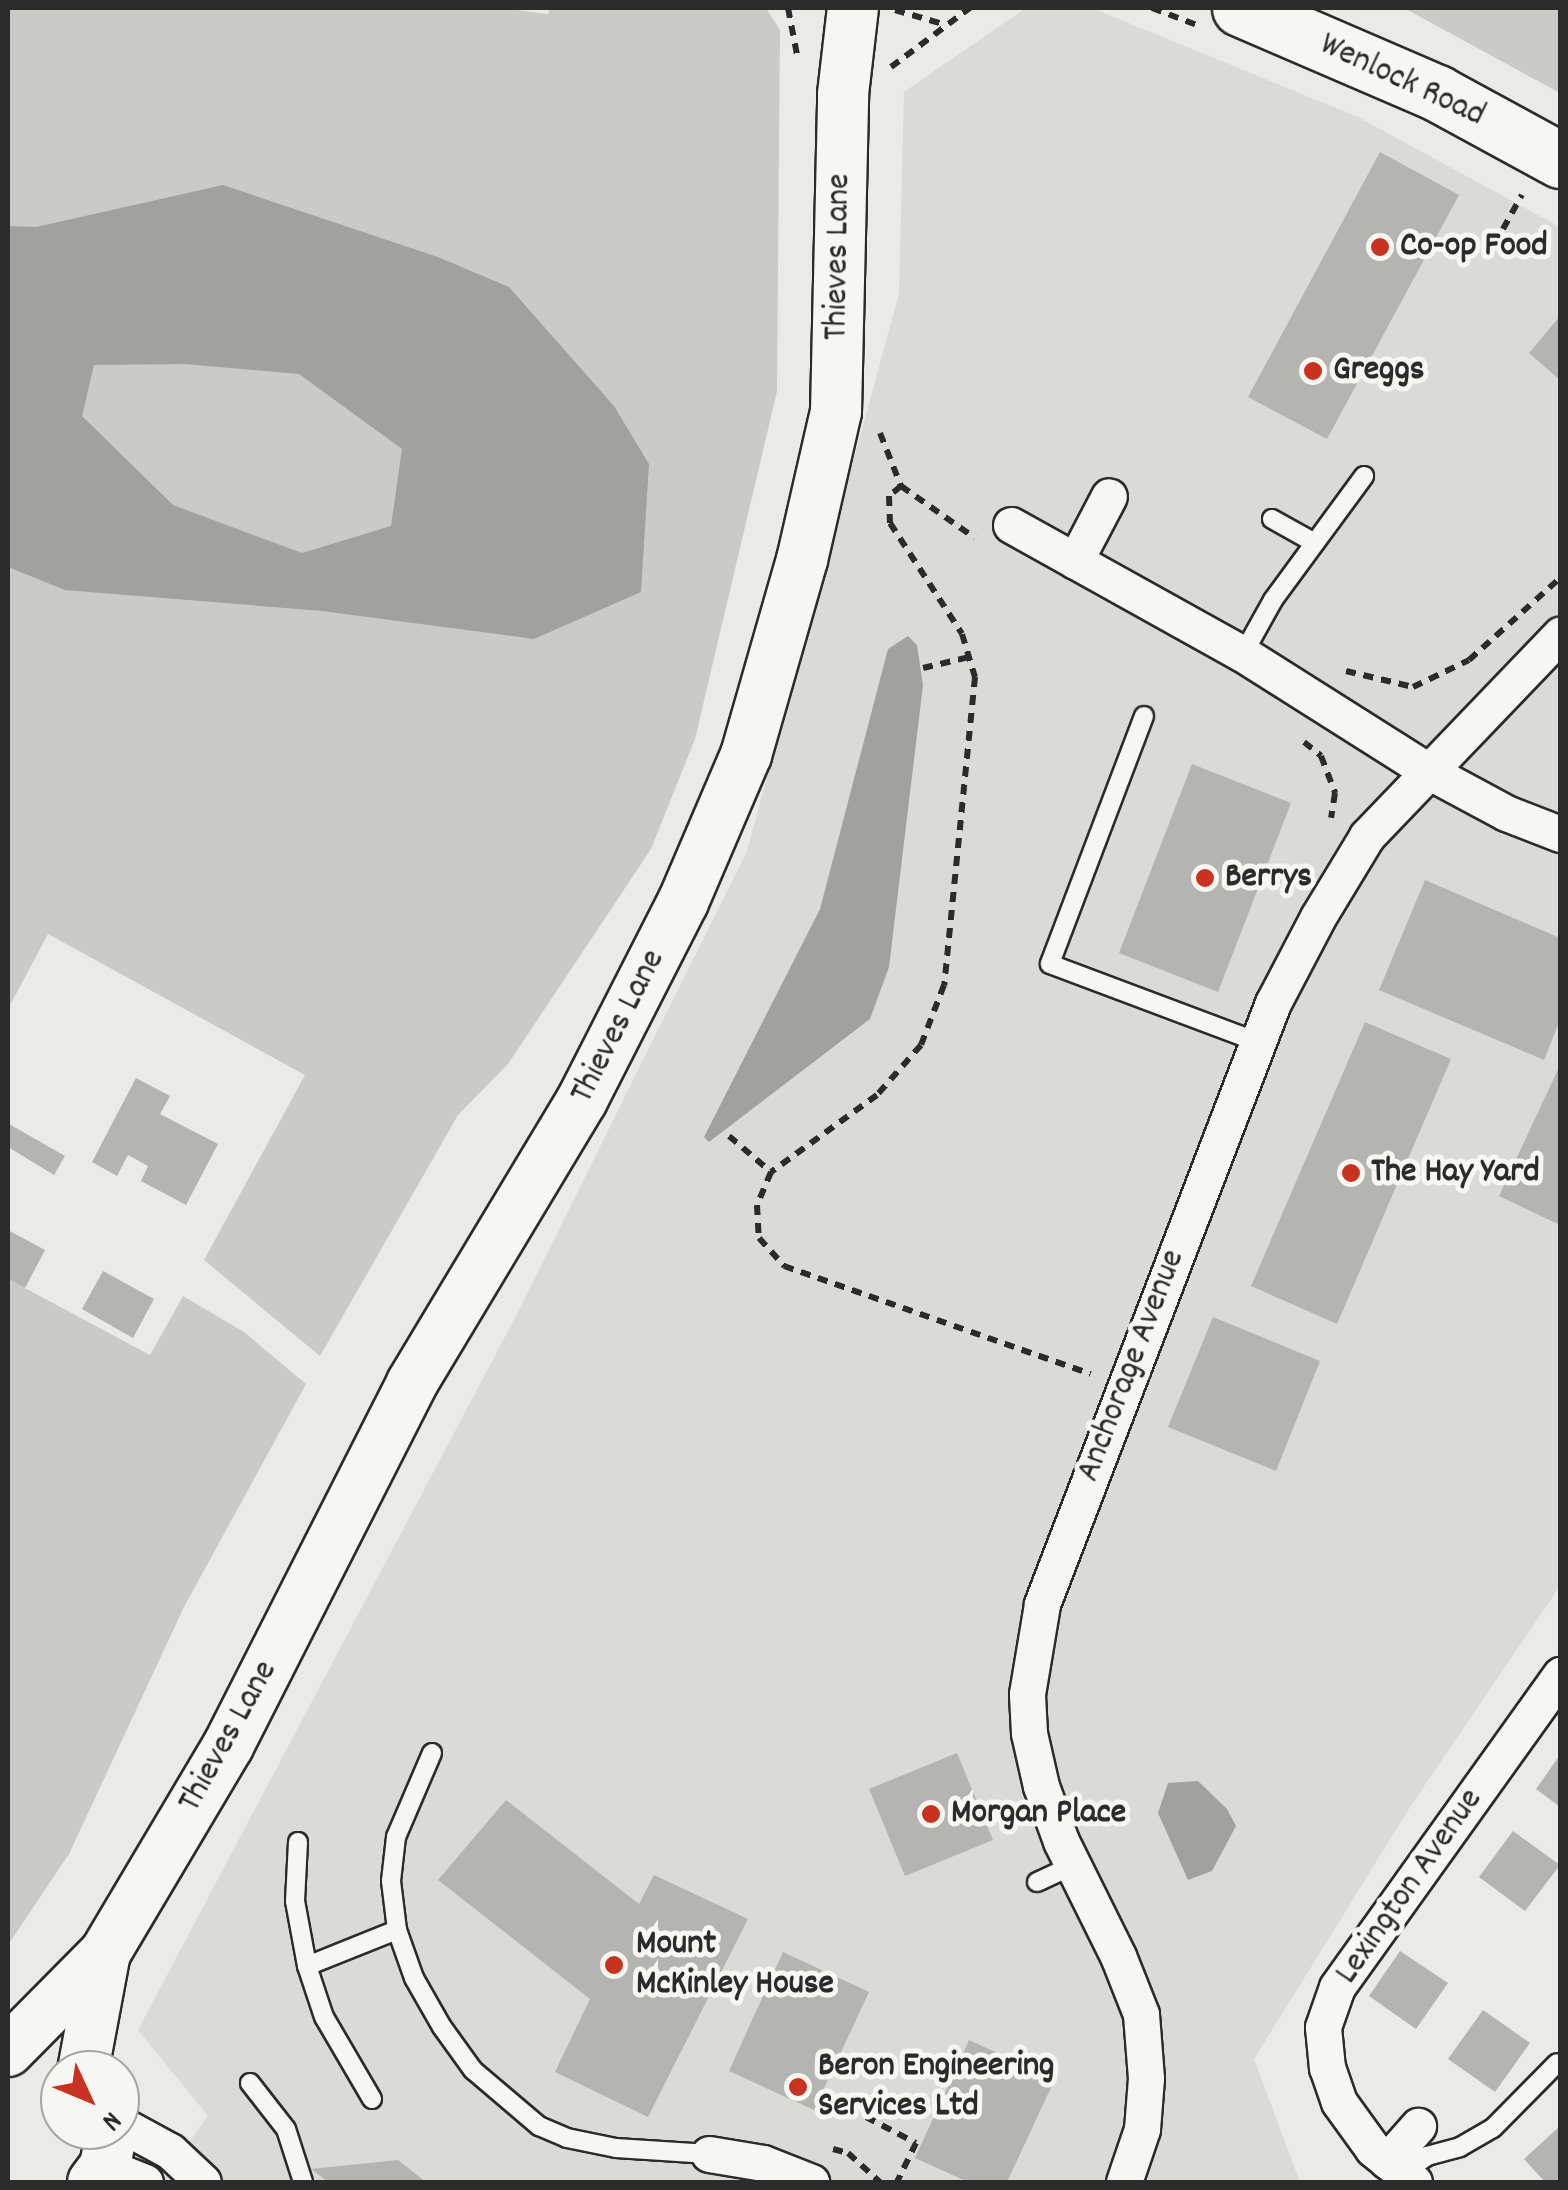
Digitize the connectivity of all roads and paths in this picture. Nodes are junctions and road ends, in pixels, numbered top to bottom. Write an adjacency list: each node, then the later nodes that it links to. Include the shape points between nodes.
1 (788, 8): 5 (path)
2 (1240, 8): 6 (main road, Wenlock Road, via 1437,94)
3 (874, 9): 4 (path); 36 (main road, Thieves Lane, via 843,94 836,412 746,755 683,902 582,1100 412,1384 228,1746)
4 (947, 25)
5 (798, 63)
6 (1543, 173): 7 (path)
7 (1504, 229)
8 (878, 428): 10 (path)
9 (1364, 476): 14 (lane)
10 (901, 486): 13 (path); 19 (path, via 889,496 890,522 962,634)
11 (1109, 496): 15 (street)
12 (1272, 519): 14 (lane)
13 (1000, 536): 15 (street)
14 (1315, 543): 18 (lane)
15 (1075, 560): 18 (street)
16 (1560, 578): 21 (path, via 1469,660 1413,687 1333,668)
17 (1560, 635): 23 (street, Anchorage Avenue)
18 (1244, 654): 21 (street)
19 (969, 657): 20 (path); 28 (path, via 975,676 944,985 921,1045 877,1095)
20 (923, 668)
21 (1312, 696): 23 (street); 24 (path, via 1290,730 1321,756 1335,793)
22 (1144, 716): 26 (lane, via 1050,964)
23 (1428, 771): 25 (street); 26 (street, Anchorage Avenue, via 1367,836 1318,917)
24 (1328, 834)
25 (1560, 834)
26 (1257, 1042): 29 (street, Anchorage Avenue)
27 (729, 1136): 28 (path)
28 (772, 1172): 29 (path, via 756,1205 758,1238 784,1266)
29 (1125, 1384): 33 (street, Anchorage Avenue, via 1059,1552 1031,1652 1029,1732 1041,1786)
30 (1560, 1675): 49 (street, Lexington Avenue, via 1338,1987 1324,2027 1339,2102)
31 (432, 1753): 35 (lane, via 396,1837 391,1881)
32 (298, 1842): 37 (lane, via 295,1901)
33 (1073, 1865): 34 (lane); 54 (street, Anchorage Avenue, via 1142,2014 1142,2129)
34 (1038, 1882)
35 (397, 1930): 37 (lane); 47 (lane, via 442,2027 512,2107 567,2138)
36 (105, 1953): 38 (main road); 39 (main road)
37 (307, 1966): 44 (lane, via 324,2017)
38 (87, 2050)
39 (8, 2051)
40 (40, 2055): 41 (main road)
41 (8, 2060)
42 (1557, 2063): 49 (lane, via 1493,2128)
43 (250, 2083): 51 (lane, via 286,2129)
44 (372, 2099)
45 (866, 2117): 53 (path, via 916,2143)
46 (1418, 2126): 49 (street)
47 (710, 2154): 52 (street, via 763,2163)
48 (115, 2157): 50 (street, via 170,2150)
49 (1401, 2172)
50 (203, 2182)
51 (302, 2182)
52 (811, 2182)
53 (898, 2182)
54 (1124, 2182)

